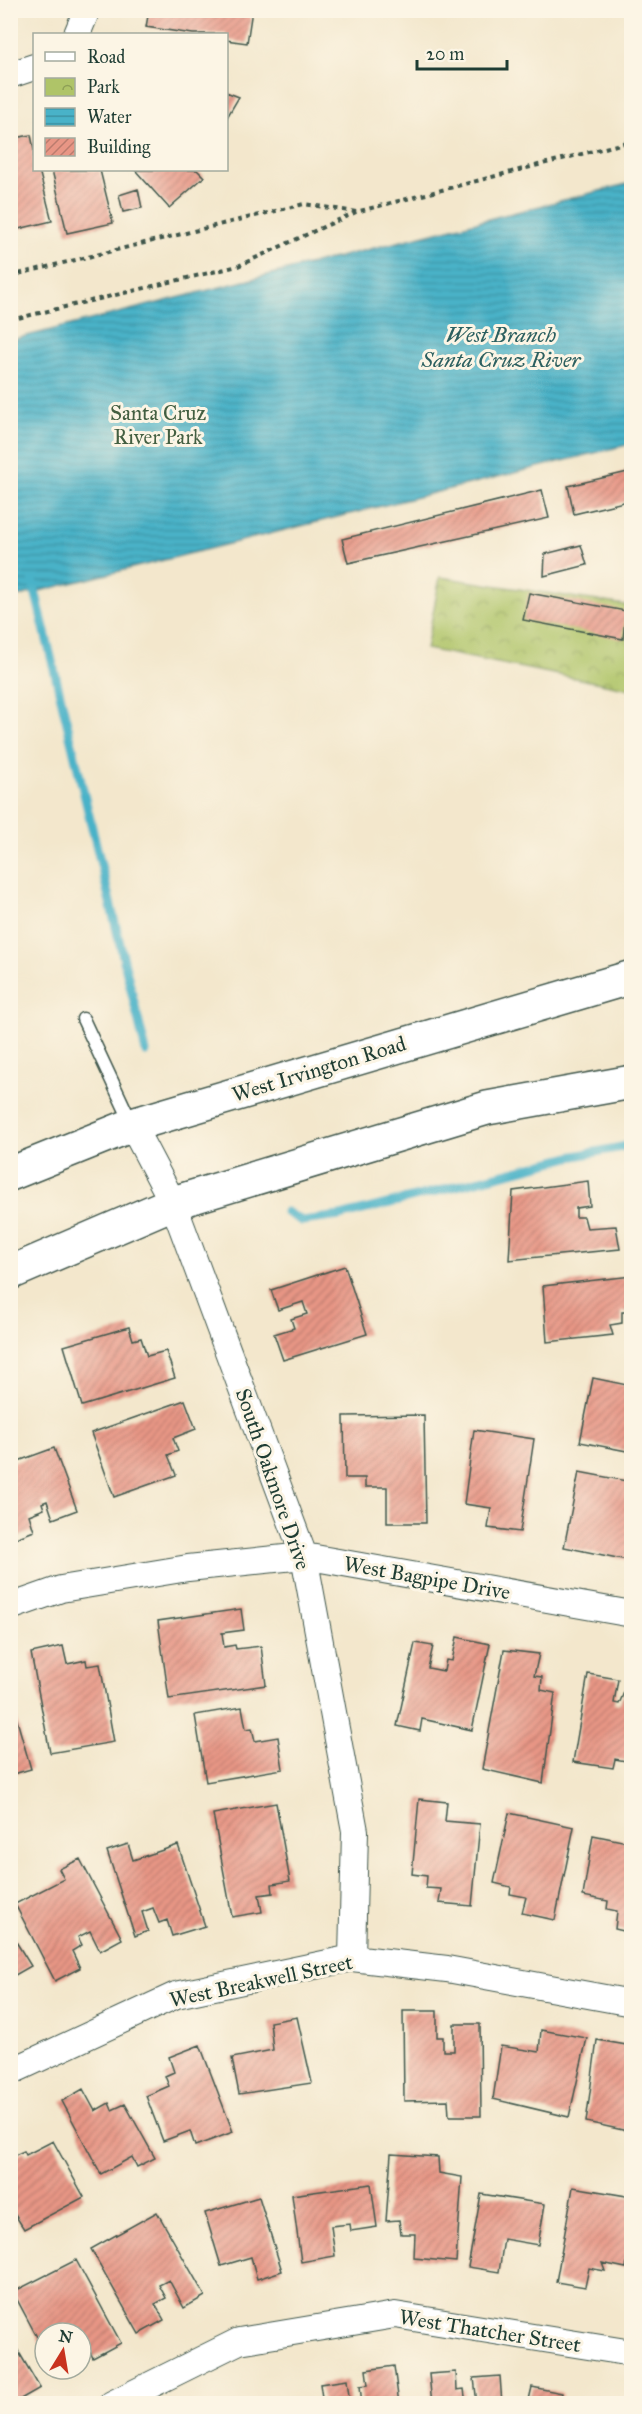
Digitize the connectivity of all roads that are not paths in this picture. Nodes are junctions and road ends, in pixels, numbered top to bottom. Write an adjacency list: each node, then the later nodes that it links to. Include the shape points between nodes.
1 (87, 10): 2 (street)
2 (77, 33)
3 (33, 67): 4 (street)
4 (10, 75)
5 (632, 977): 8 (main road, West Irvington Road)
6 (83, 1019): 8 (lane)
7 (632, 1082): 10 (main road, via 487,1108)
8 (132, 1125): 9 (main road, West Irvington Road); 10 (street, South Oakmore Drive)
9 (10, 1174)
10 (173, 1203): 11 (main road); 12 (street, South Oakmore Drive)
11 (10, 1273)
12 (304, 1556): 13 (street, West Bagpipe Drive, via 188,1568 61,1589); 14 (street, West Bagpipe Drive); 15 (street, South Oakmore Drive, via 355,1831)
13 (10, 1607)
14 (632, 1614)
15 (352, 1958): 16 (street, West Breakwell Street, via 447,1969); 17 (street, West Breakwell Street, via 176,1995)
16 (632, 2003)
17 (10, 2072)
18 (632, 2353): 19 (street, West Thatcher Street, via 395,2314 239,2341)
19 (112, 2403)

